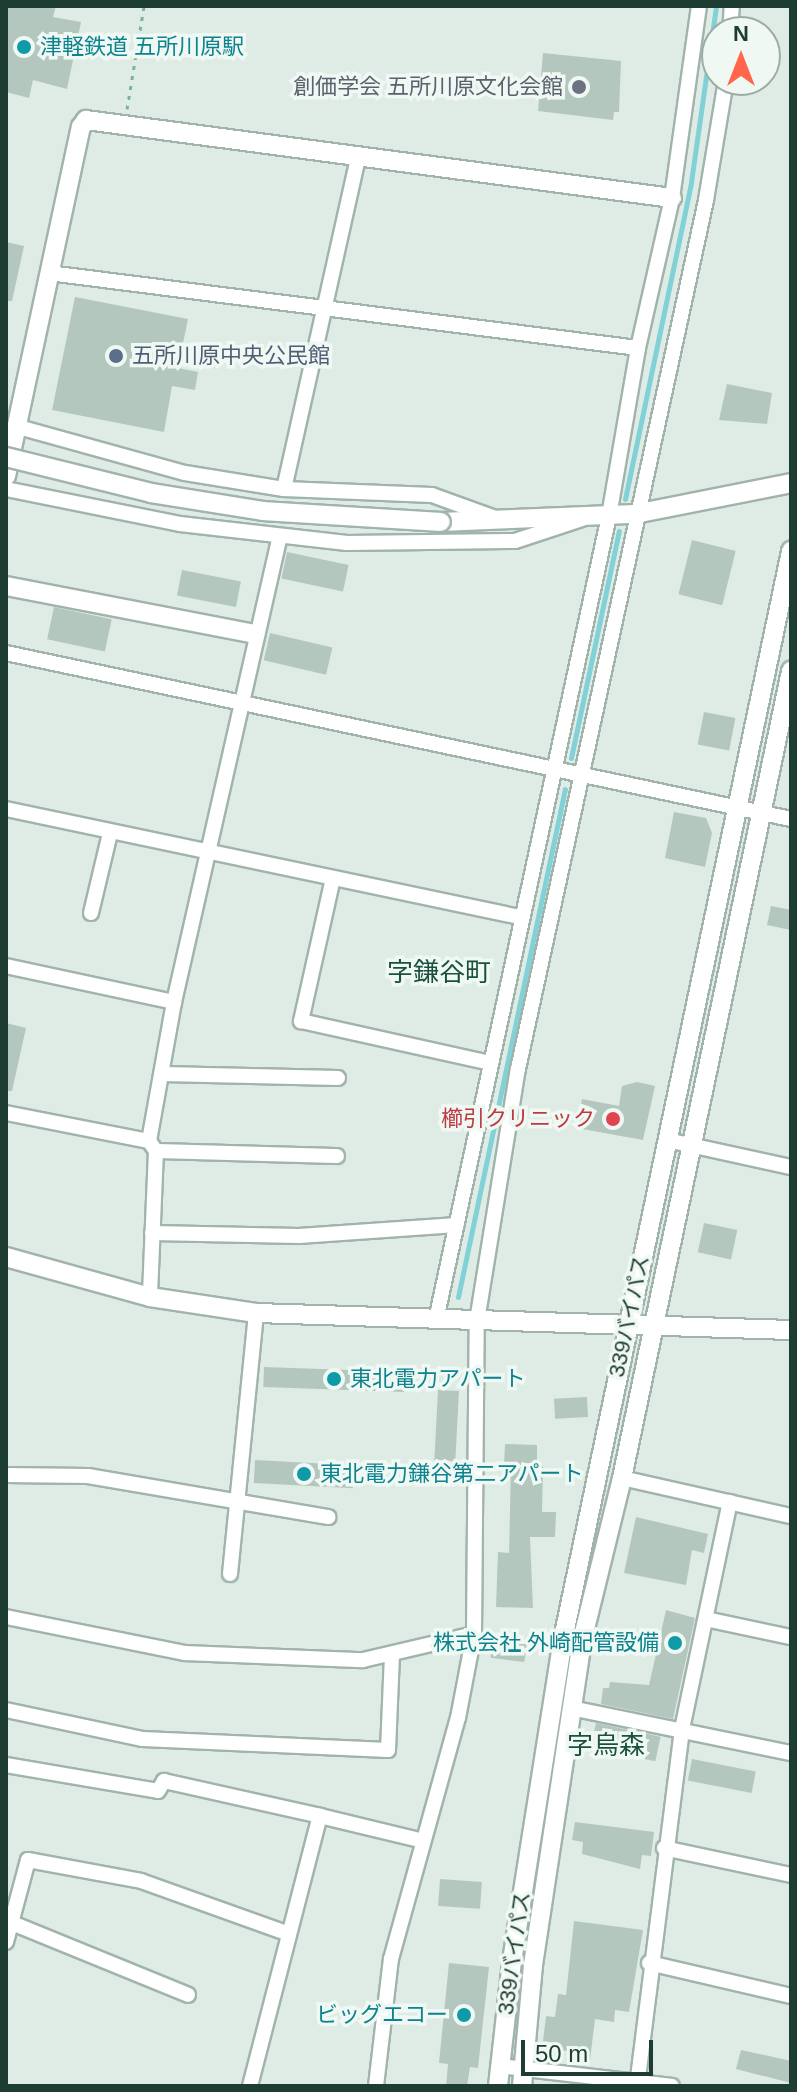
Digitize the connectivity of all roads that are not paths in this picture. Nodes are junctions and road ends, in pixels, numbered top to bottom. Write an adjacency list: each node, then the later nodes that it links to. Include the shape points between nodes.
1 (699, 6): 4 (street)
2 (723, 96): 14 (street, via 700,231)
3 (358, 159): 4 (street); 5 (street, via 86,120); 6 (street)
4 (672, 198): 7 (street)
5 (49, 273): 6 (street); 8 (street)
6 (325, 310): 7 (street); 13 (street)
7 (638, 348): 15 (street)
8 (15, 426): 10 (street); 13 (street, via 185,473)
9 (6, 457): 17 (street, bridge, via 151,493 263,511)
10 (6, 476)
11 (791, 483): 14 (street)
12 (6, 489): 18 (street)
13 (284, 489): 17 (street, via 432,495)
14 (635, 514): 15 (street); 26 (street)
15 (609, 516): 16 (street); 25 (street)
16 (582, 519): 17 (street); 18 (street, via 515,541 374,544)
17 (503, 521)
18 (279, 538): 21 (street)
19 (791, 551): 27 (street, 339バイパス)
20 (6, 586): 21 (street)
21 (255, 634): 24 (street)
22 (6, 653): 24 (street)
23 (791, 671): 29 (street)
24 (238, 703): 25 (street); 32 (street)
25 (554, 770): 26 (street); 35 (street)
26 (580, 776): 27 (street); 53 (street, via 518,1069)
27 (739, 808): 29 (street); 42 (street, 339バイパス)
28 (6, 809): 31 (street)
29 (758, 812): 30 (street); 43 (street)
30 (791, 819)
31 (110, 833): 32 (street); 34 (street)
32 (206, 854): 33 (street); 37 (street)
33 (333, 878): 35 (street); 38 (street, via 301,1021)
34 (91, 913)
35 (520, 917): 38 (street)
36 (6, 966): 37 (street)
37 (174, 1002): 39 (street)
38 (490, 1063): 47 (street)
39 (163, 1074): 40 (street); 44 (street)
40 (338, 1078)
41 (6, 1113): 44 (street)
42 (667, 1140): 43 (street); 54 (street, 339バイパス)
43 (689, 1144): 46 (street); 55 (street)
44 (152, 1146): 45 (street); 48 (street)
45 (337, 1156)
46 (791, 1167)
47 (457, 1225): 48 (street, via 299,1236); 52 (street)
48 (152, 1233): 50 (street)
49 (6, 1257): 50 (street)
50 (150, 1297): 51 (street)
51 (256, 1313): 52 (street); 59 (street)
52 (436, 1320): 53 (street)
53 (477, 1321): 54 (street); 66 (street)
54 (627, 1324): 55 (street); 84 (street, 339バイパス, via 543,1752)
55 (652, 1325): 56 (street); 58 (street)
56 (791, 1330)
57 (6, 1475): 59 (street, via 88,1476)
58 (622, 1478): 60 (street); 69 (street)
59 (236, 1501): 62 (street); 63 (street)
60 (730, 1502): 61 (street); 65 (street)
61 (791, 1516)
62 (329, 1517)
63 (230, 1574)
64 (6, 1617): 68 (street, via 185,1653 363,1660)
65 (706, 1619): 67 (street); 71 (street)
66 (474, 1634): 68 (street); 75 (street, via 458,1718)
67 (791, 1637)
68 (392, 1656): 70 (street, via 388,1750 143,1739)
69 (571, 1708): 71 (street); 85 (street, via 535,1949)
70 (6, 1710)
71 (682, 1729): 72 (street); 76 (street)
72 (791, 1753)
73 (6, 1765): 74 (street, via 158,1791 164,1781)
74 (320, 1816): 75 (street); 79 (street)
75 (423, 1841): 88 (street, via 391,1959)
76 (664, 1848): 77 (street); 81 (street)
77 (791, 1875)
78 (12, 1923): 79 (street, via 28,1860 141,1881); 80 (street); 82 (street)
79 (289, 1934): 87 (street)
80 (6, 1942)
81 (649, 1963): 83 (street); 86 (street)
82 (188, 1995)
83 (791, 1996)
84 (500, 2066): 85 (street); 89 (street, 339バイパス)
85 (522, 2078): 86 (street)
86 (638, 2078): 90 (street)
87 (250, 2086)
88 (376, 2086)
89 (498, 2086)
90 (672, 2086)

